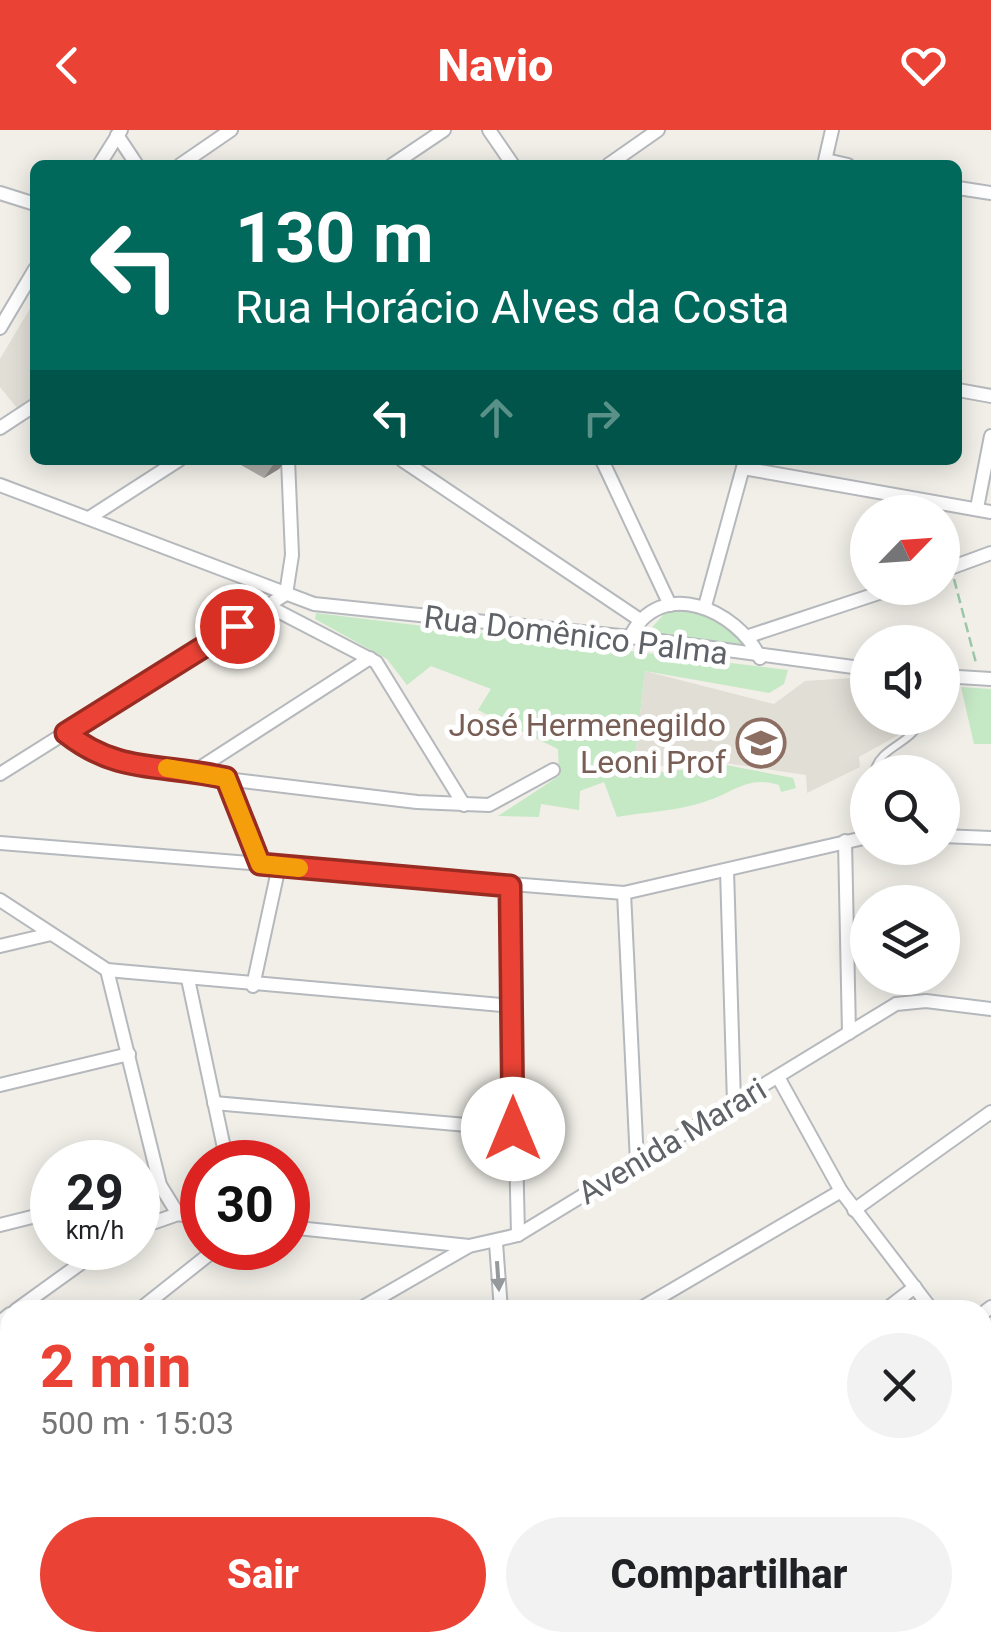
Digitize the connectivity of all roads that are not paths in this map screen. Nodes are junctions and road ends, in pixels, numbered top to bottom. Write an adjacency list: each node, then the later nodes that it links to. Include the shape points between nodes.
1 (231, 130): 9 (street)
2 (444, 130): 10 (street)
3 (489, 130): 11 (street)
4 (658, 130): 12 (street)
5 (832, 130): 13 (street)
6 (119, 133): 7 (street); 8 (street)
7 (102, 160)
8 (133, 160)
9 (187, 160)
10 (399, 160)
11 (510, 160)
12 (615, 160)
13 (826, 160)
14 (962, 189): 16 (street)
15 (0, 193): 17 (street)
16 (991, 193)
17 (30, 202)
18 (30, 277): 19 (street)
19 (0, 328)
20 (962, 391): 21 (street)
21 (991, 396)
22 (30, 408): 23 (street)
23 (0, 428)
24 (991, 436): 32 (street)
25 (171, 465): 33 (street)
26 (288, 465): 36 (street, via 292,555)
27 (409, 465): 41 (street)
28 (604, 465): 38 (street)
29 (744, 465): 40 (street)
30 (749, 465): 32 (street)
31 (0, 485): 33 (street, Rua Domênico Palma)
32 (984, 510)
33 (89, 518): 36 (street, Rua Domênico Palma)
34 (991, 553): 35 (street)
35 (960, 565)
36 (286, 594): 39 (street); 43 (street, Rua Domênico Palma, via 314,604)
37 (850, 603): 42 (street)
38 (670, 605): 40 (street); 41 (street)
39 (268, 606): 44 (street); 49 (street)
40 (704, 606): 42 (street)
41 (640, 620): 43 (street)
42 (749, 636): 45 (street)
43 (630, 637): 45 (street, Rua Domênico Palma)
44 (370, 658): 53 (street); 56 (street, via 388,676)
45 (760, 658): 46 (street, Rua Domênico Palma)
46 (850, 668)
47 (960, 677): 48 (street)
48 (986, 679)
49 (66, 733): 53 (street, via 114,763); 54 (street)
50 (909, 735): 51 (lane)
51 (883, 755)
52 (552, 770): 56 (street, via 497,803)
53 (195, 771): 55 (street)
54 (0, 774)
55 (226, 778): 56 (street); 62 (street)
56 (464, 805)
57 (960, 837): 58 (street)
58 (991, 838)
59 (850, 840): 60 (street)
60 (845, 841): 64 (street); 75 (street)
61 (0, 843): 62 (street)
62 (260, 864): 63 (street)
63 (280, 866): 65 (street); 72 (street)
64 (727, 870): 66 (street); 80 (street)
65 (510, 886): 66 (street); 73 (street)
66 (624, 892): 85 (street)
67 (0, 900): 68 (street)
68 (51, 934): 69 (street); 70 (street)
69 (0, 946)
70 (107, 970): 71 (street); 76 (street)
71 (188, 979): 72 (street); 79 (street)
72 (253, 986): 73 (street)
73 (512, 1006): 82 (street)
74 (991, 1009): 75 (street, Avenida Marari, via 904,1002)
75 (849, 1033): 77 (street, Avenida Marari)
76 (129, 1054): 78 (street); 83 (street)
77 (778, 1077): 80 (street, Avenida Marari); 87 (street)
78 (0, 1085)
79 (214, 1103): 82 (street); 84 (street)
80 (734, 1103): 85 (street, Avenida Marari)
81 (991, 1112): 88 (street)
82 (513, 1129): 94 (street)
83 (149, 1140)
84 (222, 1140)
85 (637, 1162): 94 (street, Avenida Marari)
86 (160, 1185): 89 (street)
87 (841, 1190): 88 (street); 104 (street)
88 (854, 1210): 99 (street)
89 (178, 1214): 91 (street)
90 (30, 1217): 92 (street)
91 (160, 1220)
92 (0, 1224)
93 (310, 1230): 96 (street)
94 (518, 1236): 95 (street, Avenida Marari)
95 (496, 1243): 96 (street, Avenida Marari); 103 (street, one-way to 103)
96 (470, 1246): 102 (street, Avenida Marari)
97 (71, 1270): 100 (street)
98 (190, 1270): 101 (street)
99 (915, 1287): 105 (street); 106 (street)
100 (30, 1300)
101 (152, 1300)
102 (381, 1300)
103 (499, 1300)
104 (655, 1300)
105 (898, 1300)
106 (925, 1300)

